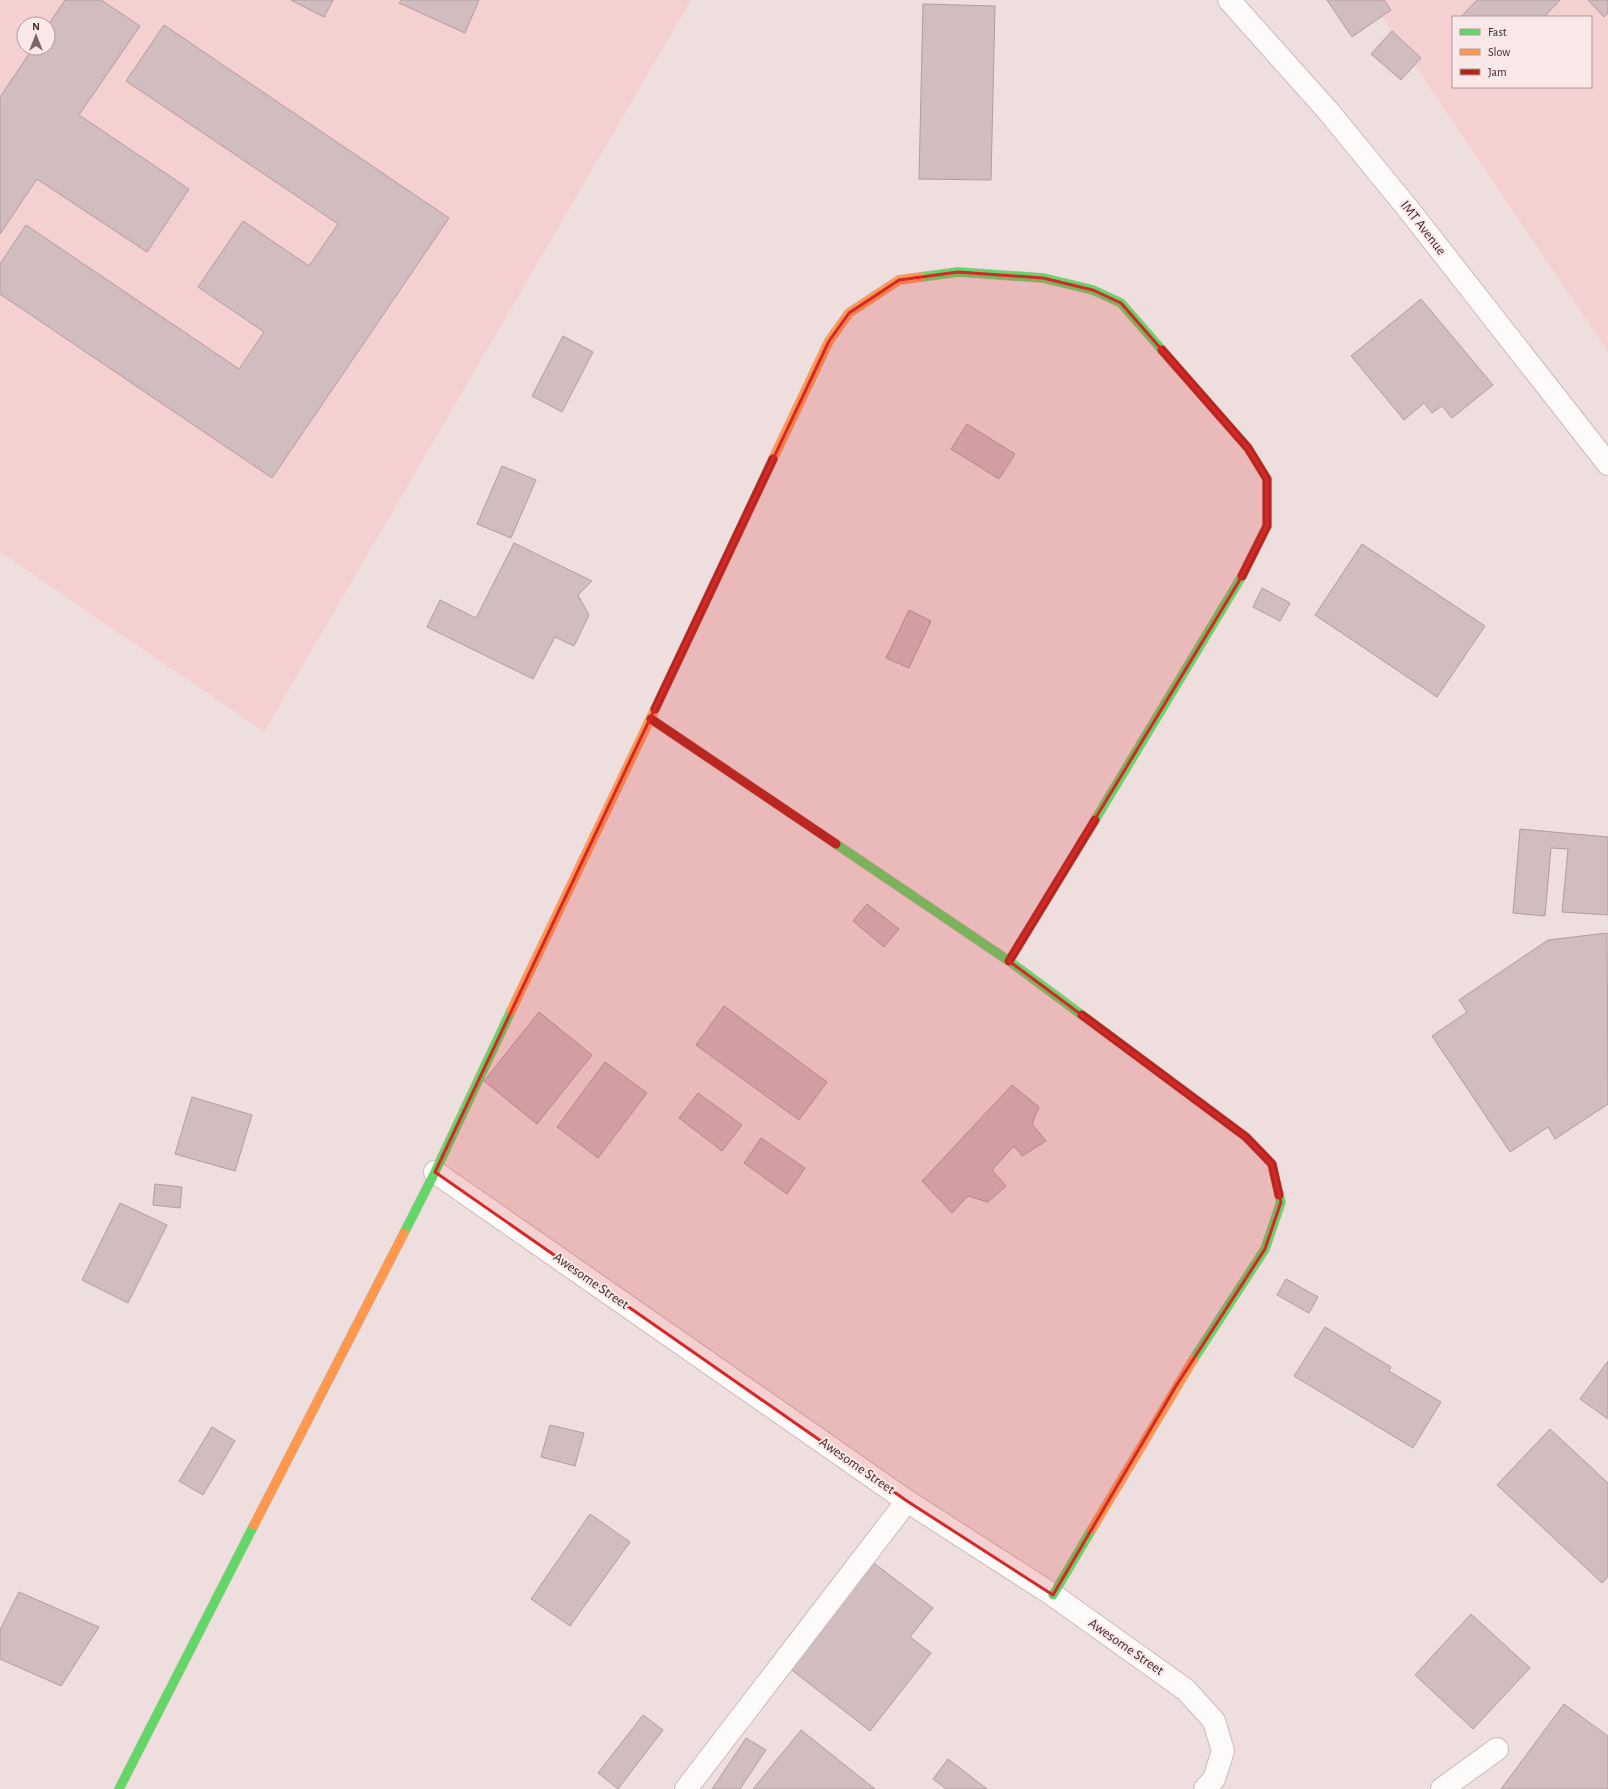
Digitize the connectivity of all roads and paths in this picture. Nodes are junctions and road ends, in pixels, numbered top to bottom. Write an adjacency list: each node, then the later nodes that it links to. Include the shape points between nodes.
1 (1229, 0): 2 (street, IMT Avenue, via 1329,112)
2 (1608, 464)
3 (651, 719): 4 (street); 4 (street, via 829,341 849,314 898,280 958,272 1043,278 1093,290 1121,304 1248,448 1268,479 1268,526 1238,583); 5 (street)
4 (1009, 961): 7 (street, via 1246,1137 1272,1164 1281,1202 1265,1249 1176,1386)
5 (435, 1172): 6 (street, Awesome Street); 9 (street)
6 (907, 1501): 7 (street, Awesome Street); 10 (street)
7 (1053, 1595): 11 (street, Awesome Street, via 1186,1690 1214,1721 1224,1751 1214,1779)
8 (1497, 1749): 12 (street)
9 (119, 1789)
10 (686, 1789)
11 (1205, 1789)
12 (1442, 1789)

